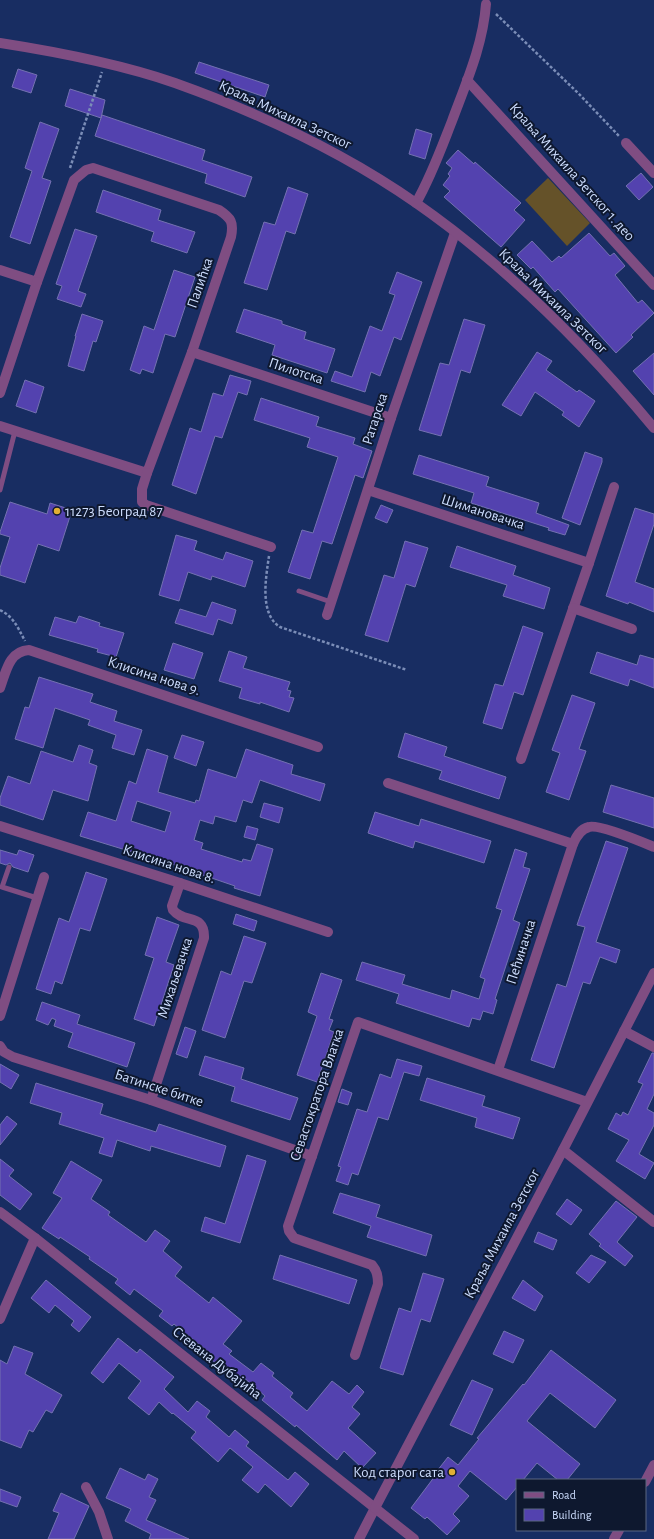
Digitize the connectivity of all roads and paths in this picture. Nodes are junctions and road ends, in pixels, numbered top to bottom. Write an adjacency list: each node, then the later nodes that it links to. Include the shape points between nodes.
1 (486, 4): 3 (street, via 478,49); 4 (path)
2 (0, 42): 6 (street, Краља Михаила Зетског, via 160,79 236,107 350,162)
3 (467, 80): 6 (street, via 426,186); 10 (street, Краља Михаила Зетског 1. део)
4 (626, 143): 5 (street)
5 (654, 173)
6 (416, 203): 7 (street, Краља Михаила Зетског)
7 (455, 233): 13 (street, Ратарска); 15 (street, Краља Михаила Зетског, via 512,280 557,322)
8 (0, 270): 9 (street)
9 (37, 282): 11 (street, Палићка, via 74,180 86,170 93,168 219,210 231,220 233,227); 12 (street, Палићка)
10 (654, 285)
11 (192, 352): 13 (street, Пилотска); 17 (street, Палићка)
12 (0, 393)
13 (391, 418): 20 (street, Ратарска)
14 (0, 426): 16 (street)
15 (654, 428)
16 (15, 430): 17 (street); 19 (lane)
17 (147, 473): 21 (street, Палићка, via 141,496 142,502 146,505)
18 (614, 487): 22 (street)
19 (0, 490)
20 (368, 490): 22 (street, Шимановачка); 24 (street, Ратарска)
21 (271, 547): 30 (path, via 265,597 276,624)
22 (589, 563): 25 (street)
23 (299, 591): 24 (lane)
24 (331, 602): 27 (street, Ратарска)
25 (573, 608): 28 (street); 33 (street)
26 (0, 610): 29 (path, via 9,614)
27 (327, 615)
28 (632, 628)
29 (20, 630)
30 (407, 670)
31 (0, 688): 32 (street, Клисина нова 9., via 12,658 29,650)
32 (318, 747)
33 (521, 759)
34 (388, 783): 36 (street)
35 (0, 826): 40 (street, Клисина нова 8.)
36 (572, 844): 37 (street, Пећиначка, via 580,832 592,826); 48 (street, Пећиначка)
37 (654, 846)
38 (9, 867): 41 (lane, via 2,886)
39 (44, 877): 41 (street)
40 (180, 883): 42 (street, Клисина нова 8.); 49 (street, Михаљевачка, via 173,910 178,915 202,924 204,938)
41 (37, 898): 44 (street)
42 (328, 932)
43 (654, 973): 45 (street, Краља Михаила Зетског)
44 (0, 1016)
45 (624, 1031): 47 (street); 50 (street, Краља Михаила Зетског)
46 (0, 1046): 49 (street, Батинске битке, via 13,1057)
47 (654, 1047)
48 (498, 1070): 50 (street, Севастократора Влатка); 52 (street, Севастократора Влатка, via 358,1022)
49 (151, 1100): 52 (street, Батинске битке)
50 (587, 1102): 51 (street, Краља Михаила Зетског)
51 (563, 1150): 54 (street); 61 (street, Краља Михаила Зетског)
52 (312, 1156): 57 (street, Севастократора Влатка, via 288,1226 290,1235 372,1265 378,1277)
53 (0, 1212): 55 (street, Стевана Дубајића)
54 (654, 1222)
55 (35, 1238): 56 (street); 61 (street, Стевана Дубајића)
56 (0, 1319)
57 (355, 1355)
58 (654, 1465): 59 (street)
59 (646, 1480)
60 (86, 1487): 62 (street, via 99,1512)
61 (375, 1508): 63 (street, Краља Михаила Зетског); 64 (street, Стевана Дубајића)
62 (108, 1539)
63 (359, 1539)
64 (414, 1539)

